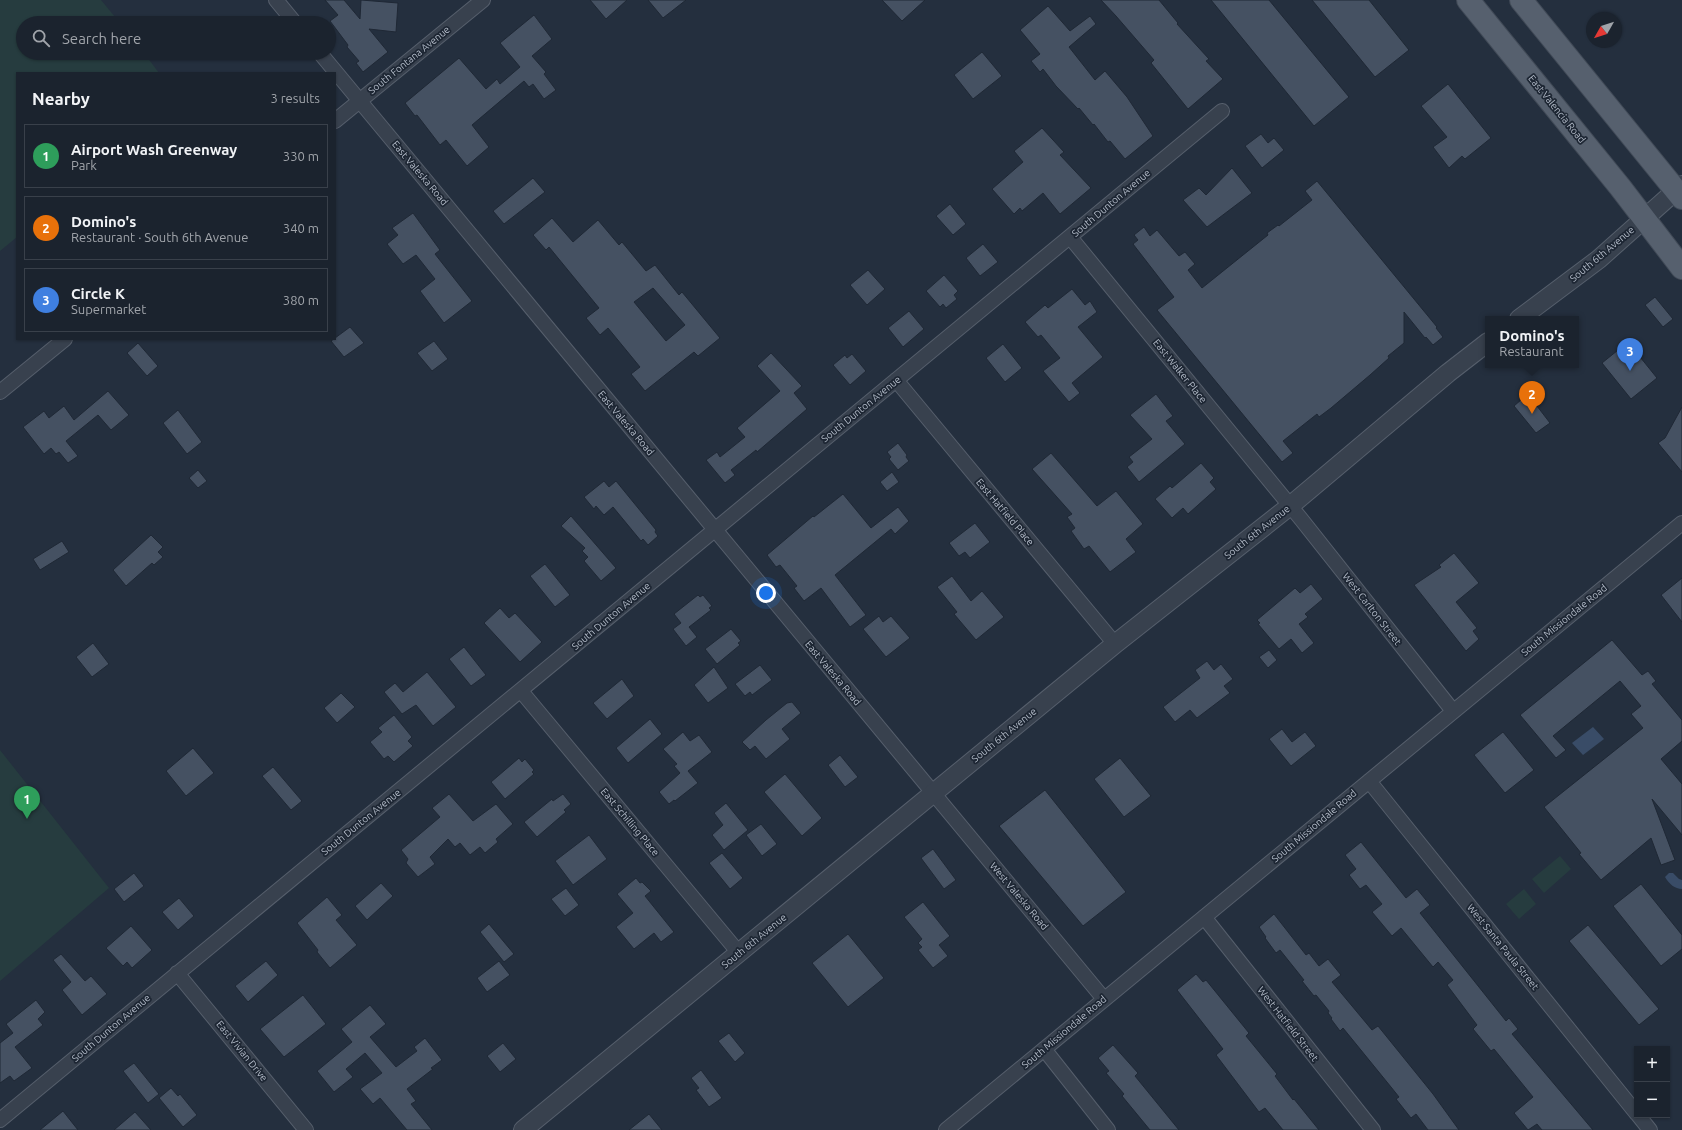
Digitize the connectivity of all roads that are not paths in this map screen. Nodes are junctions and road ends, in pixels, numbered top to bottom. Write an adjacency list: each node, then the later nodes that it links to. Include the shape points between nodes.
1 (276, 0): 5 (street)
2 (483, 0): 7 (street, South Fontana Avenue)
3 (1468, 0): 11 (main road, East Valencia Road)
4 (1521, 0): 10 (main road)
5 (289, 16)
6 (326, 60): 7 (street, East Valeska Road)
7 (360, 100): 9 (street, South Fontana Avenue); 21 (street, East Valeska Road)
8 (1222, 111): 12 (street, South Dunton Avenue)
9 (336, 120)
10 (1680, 191): 11 (street, South 6th Avenue)
11 (1645, 218): 13 (main road, East Valencia Road); 14 (street, South 6th Avenue, via 1598,259)
12 (1070, 237): 17 (street, South Dunton Avenue); 19 (street, East Walker Place)
13 (1682, 268)
14 (1523, 316)
15 (64, 340): 18 (street)
16 (1485, 344): 19 (street, South 6th Avenue)
17 (896, 380): 21 (street, South Dunton Avenue); 22 (street, East Hatfield Place)
18 (0, 392)
19 (1290, 506): 22 (street, South 6th Avenue); 24 (street, West Carlton Street)
20 (1682, 523): 24 (street, South Missiondale Road)
21 (714, 530): 23 (street, South Dunton Avenue); 26 (street, East Valeska Road)
22 (1115, 644): 26 (street, South 6th Avenue)
23 (521, 691): 28 (street, East Schilling Place); 29 (street, South Dunton Avenue)
24 (1453, 711): 25 (street, South Missiondale Road)
25 (1369, 781): 27 (street, South Missiondale Road); 32 (street, West Santa Paula Street)
26 (933, 793): 28 (street, South 6th Avenue); 30 (street, West Valeska Road)
27 (1204, 917): 30 (street, South Missiondale Road); 39 (street, West Hatfield Street)
28 (739, 953): 36 (street, South 6th Avenue)
29 (177, 973): 34 (street, South Dunton Avenue); 35 (street, East Vivian Drive)
30 (1104, 999): 31 (street, South Missiondale Road)
31 (1044, 1049): 37 (street, South Missiondale Road); 38 (street)
32 (1634, 1111)
33 (1640, 1118): 40 (street, West Santa Paula Street)
34 (0, 1120)
35 (306, 1130)
36 (523, 1130)
37 (946, 1130)
38 (1108, 1130)
39 (1373, 1130)
40 (1650, 1130)

